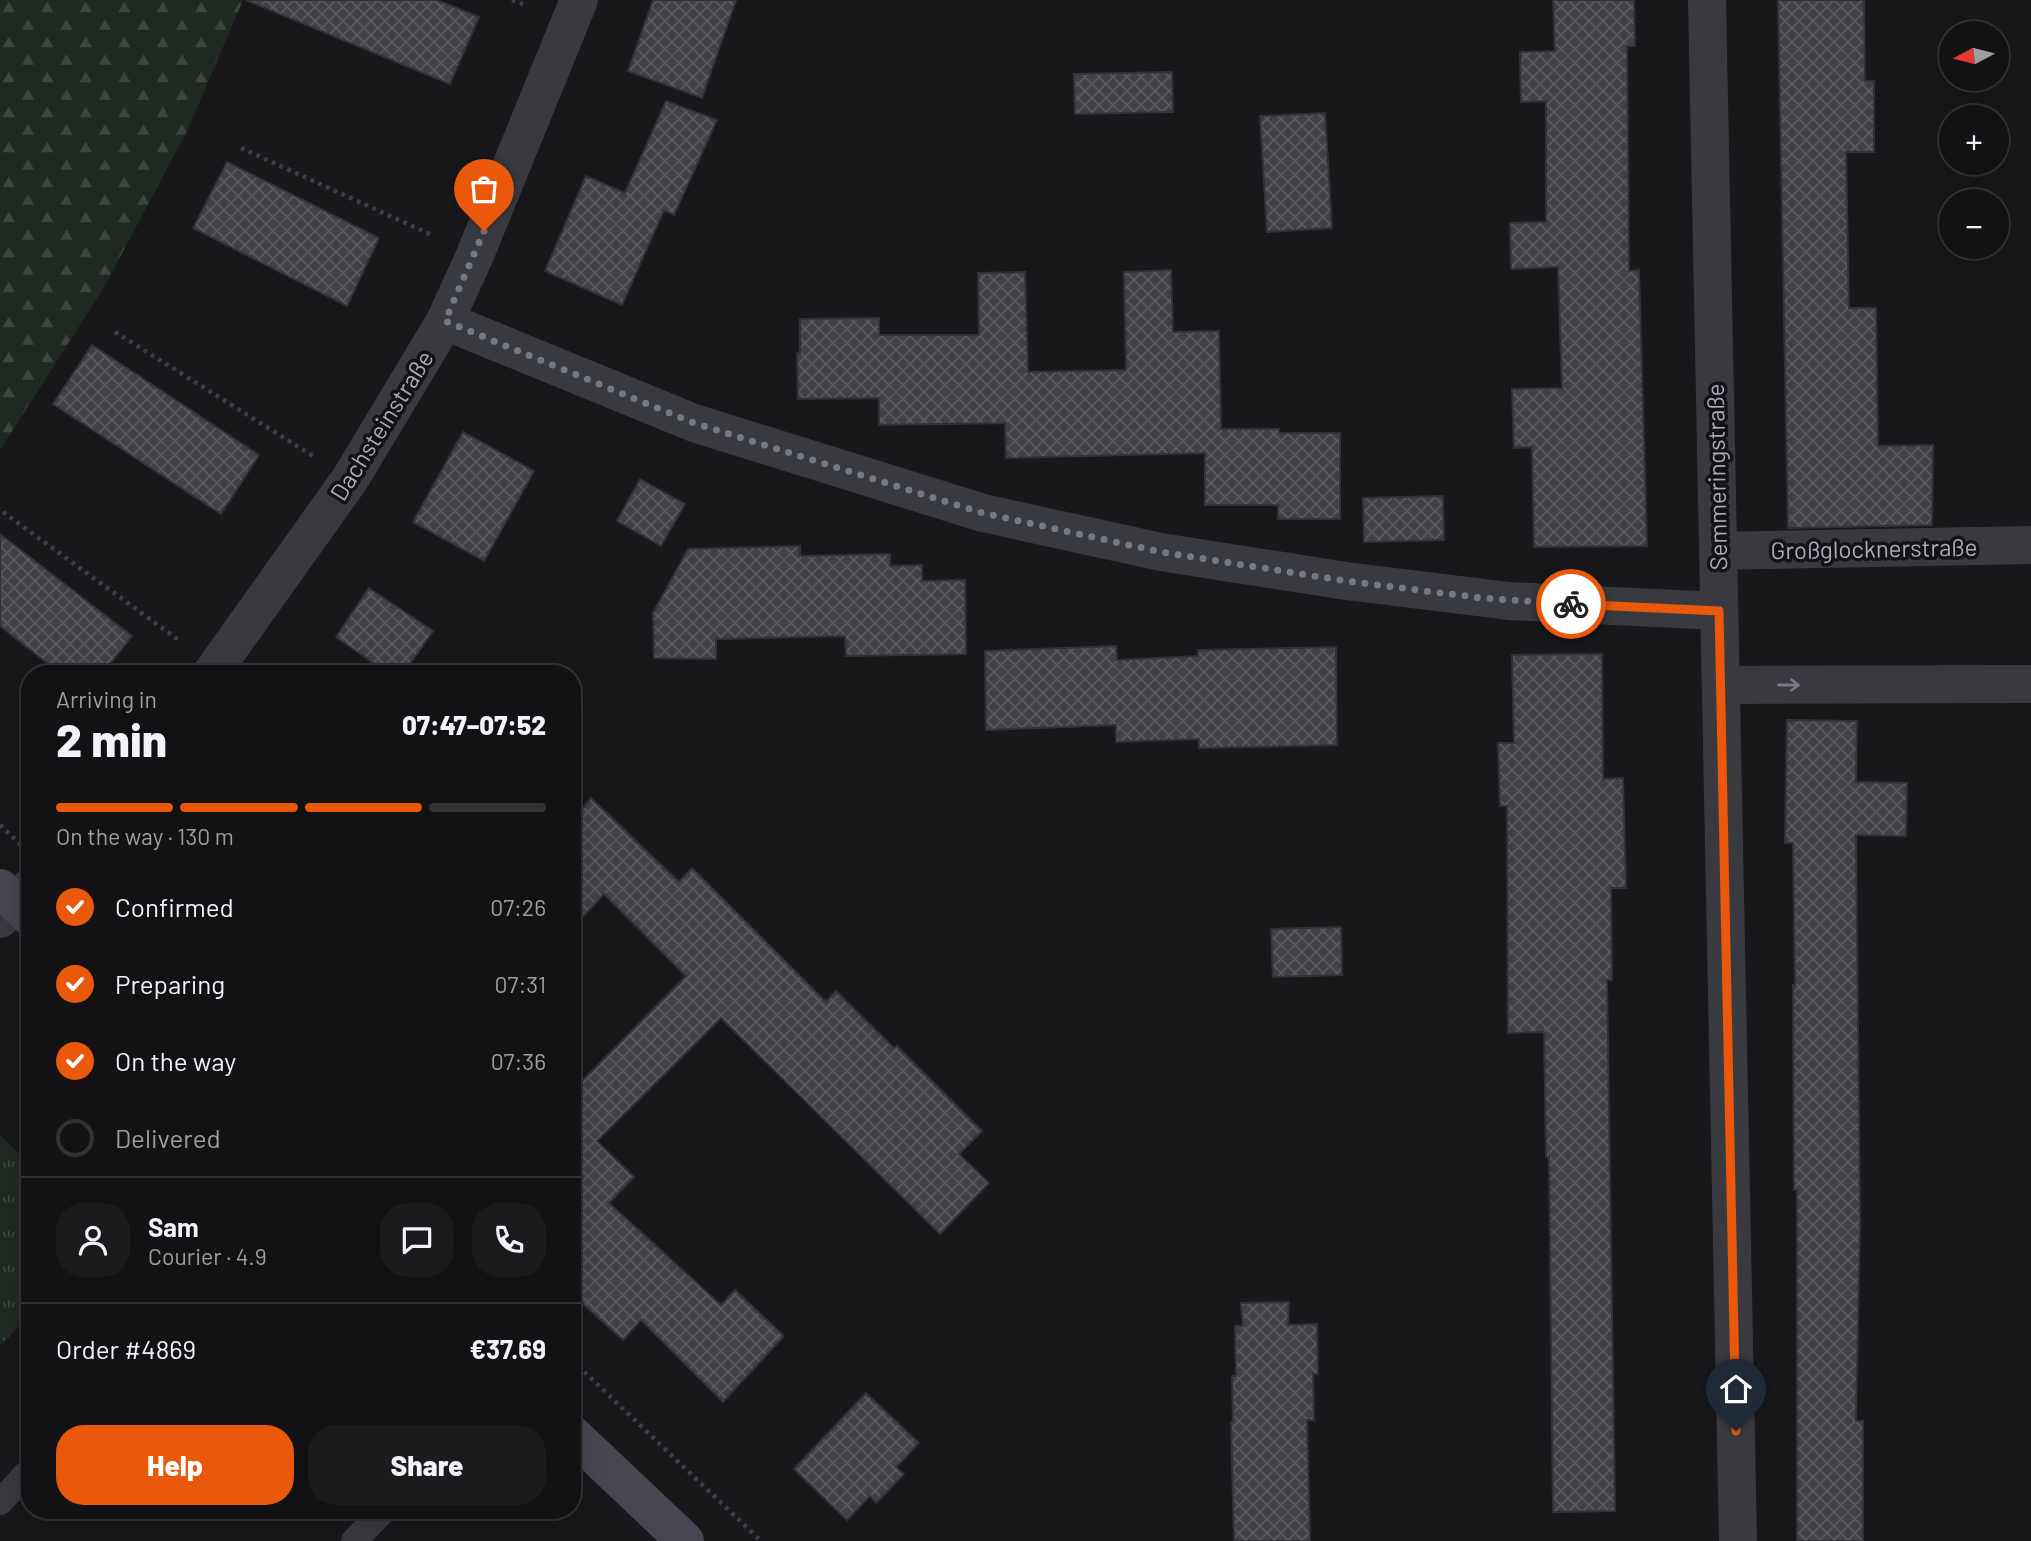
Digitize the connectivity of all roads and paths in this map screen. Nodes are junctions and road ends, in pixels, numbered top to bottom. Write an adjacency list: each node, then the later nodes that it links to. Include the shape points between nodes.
1 (579, 0): 4 (street, Dachsteinstraße)
2 (1707, 0): 10 (street, Semmeringstraße)
3 (241, 148): 4 (path)
4 (475, 255): 5 (street, Dachsteinstraße)
5 (445, 321): 7 (street, Dachsteinstraße); 11 (street, via 694,423 983,513 1161,552 1346,581 1509,601)
6 (115, 332): 7 (path)
7 (350, 479): 13 (street, Dachsteinstraße)
8 (3, 512): 12 (path)
9 (2031, 545): 10 (street, Großglocknerstraße)
10 (1718, 551): 11 (street, Semmeringstraße)
11 (1719, 611): 15 (street, Semmeringstraße)
12 (206, 665)
13 (217, 665)
14 (2031, 684): 15 (street, one-way to 14)
15 (1721, 685): 26 (street, Semmeringstraße)
16 (0, 825): 17 (path)
17 (21, 845)
18 (581, 1369): 25 (path)
19 (581, 1443): 24 (main road)
20 (21, 1480): 21 (lane)
21 (0, 1502)
22 (375, 1519): 23 (lane)
23 (354, 1541)
24 (685, 1541)
25 (761, 1541)
26 (1738, 1541)

